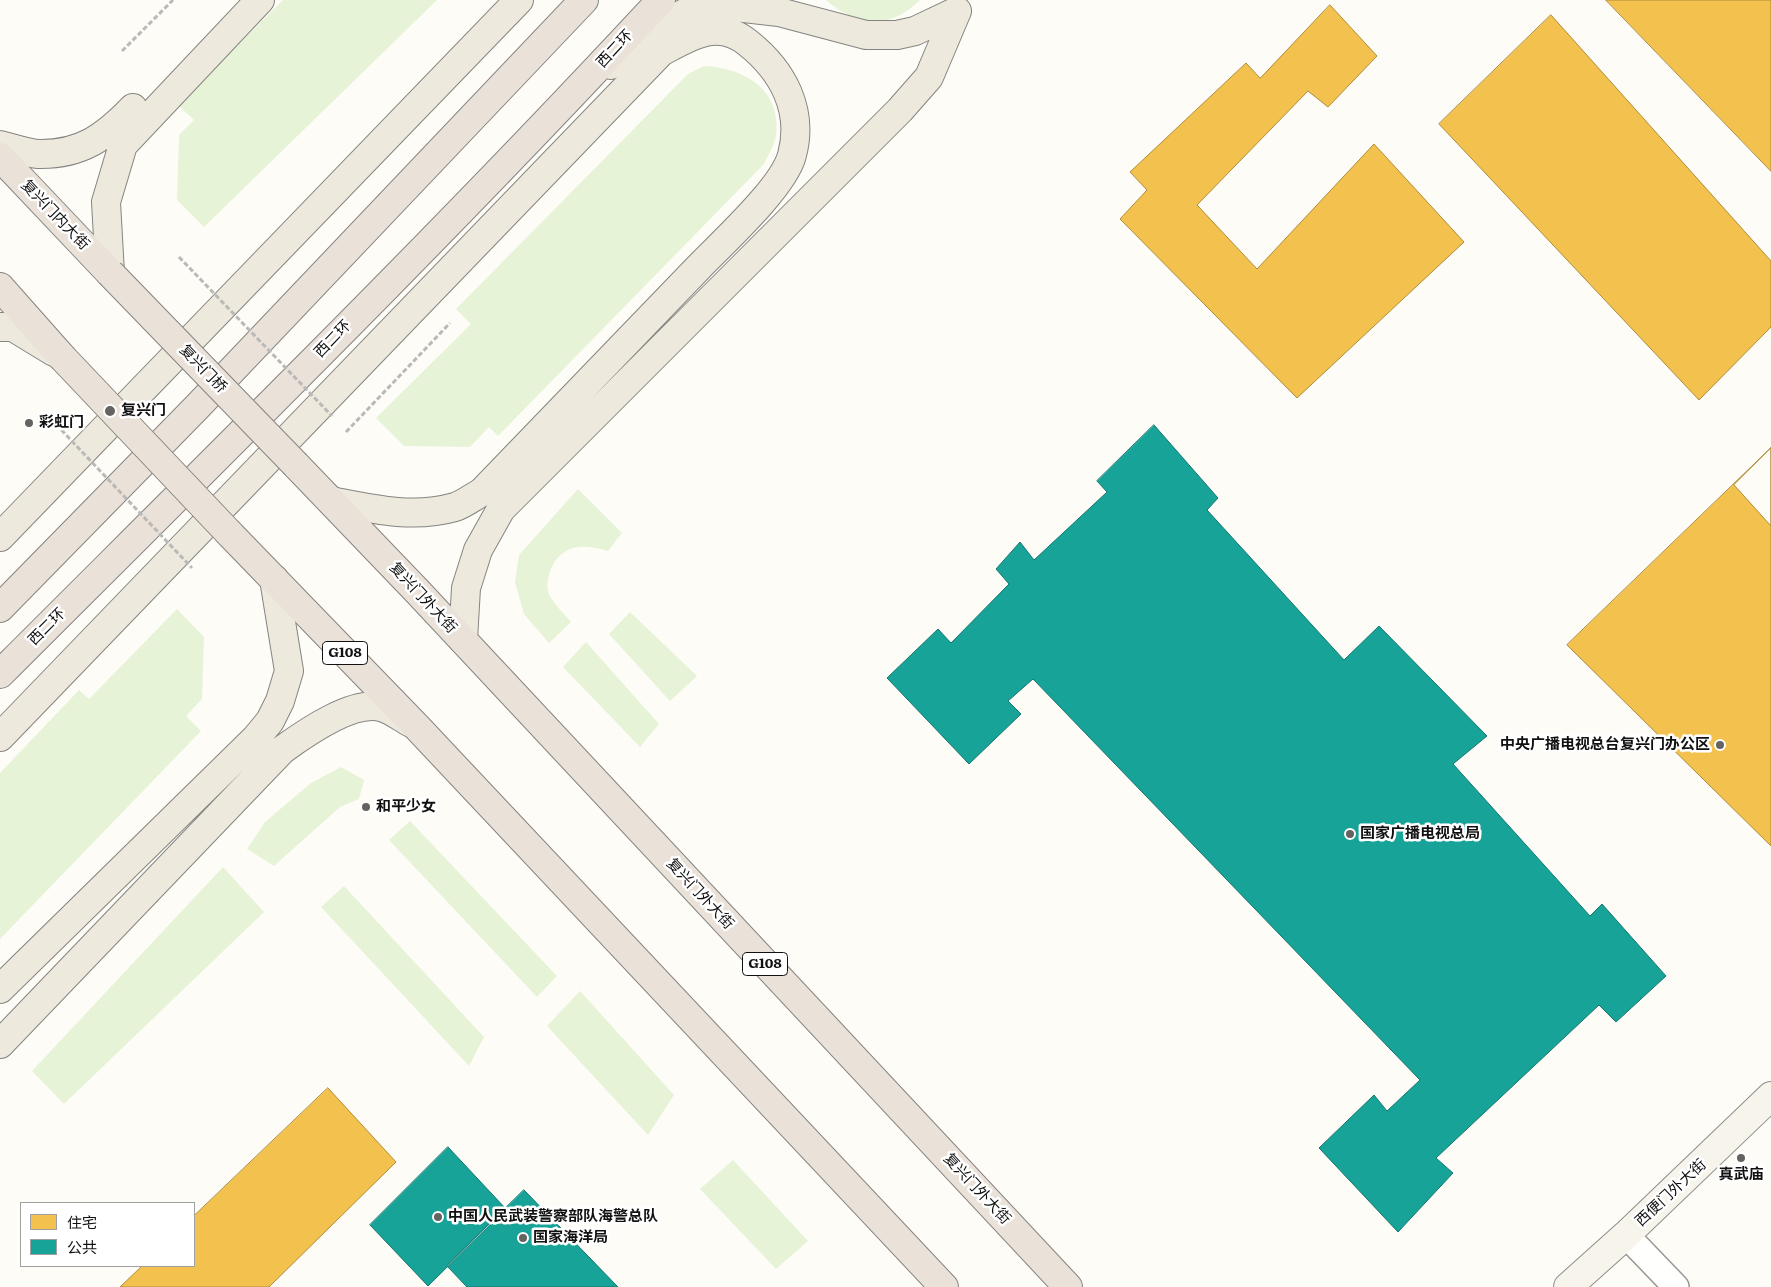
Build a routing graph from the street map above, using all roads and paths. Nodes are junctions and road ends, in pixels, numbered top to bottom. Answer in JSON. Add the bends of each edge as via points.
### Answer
{"nodes":[{"id":1,"x":173,"y":0,"type":"edge"},
{"id":2,"x":240,"y":0,"type":"edge"},
{"id":3,"x":260,"y":0,"type":"edge"},
{"id":4,"x":519,"y":0,"type":"edge"},
{"id":5,"x":584,"y":0,"type":"edge"},
{"id":6,"x":661,"y":0,"type":"edge"},
{"id":7,"x":959,"y":6,"type":"edge"},
{"id":8,"x":122,"y":52,"type":"dead end"},
{"id":9,"x":571,"y":97,"type":"junction"},
{"id":10,"x":0,"y":145,"type":"edge"},
{"id":11,"x":0,"y":158,"type":"edge"},
{"id":12,"x":179,"y":257,"type":"dead end"},
{"id":13,"x":110,"y":273,"type":"junction"},
{"id":14,"x":0,"y":287,"type":"edge"},
{"id":15,"x":450,"y":323,"type":"dead end"},
{"id":16,"x":0,"y":327,"type":"edge"},
{"id":17,"x":62,"y":357,"type":"junction"},
{"id":18,"x":332,"y":416,"type":"dead end"},
{"id":19,"x":51,"y":419,"type":"dead end"},
{"id":20,"x":346,"y":432,"type":"dead end"},
{"id":21,"x":331,"y":501,"type":"junction"},
{"id":22,"x":0,"y":537,"type":"edge"},
{"id":23,"x":192,"y":568,"type":"dead end"},
{"id":24,"x":274,"y":579,"type":"junction"},
{"id":25,"x":0,"y":608,"type":"edge"},
{"id":26,"x":463,"y":640,"type":"junction"},
{"id":27,"x":0,"y":674,"type":"edge"},
{"id":28,"x":416,"y":726,"type":"junction"},
{"id":29,"x":0,"y":737,"type":"edge"},
{"id":30,"x":0,"y":989,"type":"edge"},
{"id":31,"x":0,"y":1044,"type":"edge"},
{"id":32,"x":1771,"y":1096,"type":"edge"},
{"id":33,"x":1626,"y":1235,"type":"junction"},
{"id":34,"x":944,"y":1287,"type":"edge"},
{"id":35,"x":1068,"y":1287,"type":"edge"},
{"id":36,"x":1568,"y":1287,"type":"edge"},
{"id":37,"x":1676,"y":1287,"type":"edge"}],
"edges":[{"from":1,"to":8,"type":"path"},
{"from":2,"to":10,"type":"main road","via":[[109,132],[77,149],[38,154]]},
{"from":3,"to":13,"type":"main road","via":[[123,145],[106,202]]},
{"from":4,"to":22,"type":"main road"},
{"from":5,"to":25,"type":"highway","via":[[396,200]]},
{"from":6,"to":9,"type":"highway","name":"西二环"},
{"from":7,"to":9,"type":"main road","via":[[915,31],[866,35],[756,8],[696,6],[636,45]]},
{"from":7,"to":26,"type":"main road","via":[[929,77],[900,110],[502,509],[478,550],[466,588]]},
{"from":9,"to":27,"type":"highway","name":"西二环"},
{"from":11,"to":13,"type":"highway","name":"复兴门内大街"},
{"from":12,"to":18,"type":"path","bridge":true},
{"from":13,"to":21,"type":"highway","name":"复兴门桥","bridge":true},
{"from":14,"to":17,"type":"highway"},
{"from":15,"to":20,"type":"path"},
{"from":16,"to":17,"type":"main road","via":[[13,327]]},
{"from":17,"to":24,"type":"highway","bridge":true},
{"from":19,"to":23,"type":"path","bridge":true},
{"from":21,"to":26,"type":"highway","name":"复兴门外大街","number":"G108"},
{"from":21,"to":29,"type":"main road","via":[[390,513],[432,512],[457,506],[482,492],[719,246],[770,192],[792,158],[796,135],[791,97],[760,53],[736,34],[710,30],[692,35],[661,52]]},
{"from":24,"to":28,"type":"highway","number":"G108"},
{"from":24,"to":30,"type":"main road","via":[[289,671],[270,721]]},
{"from":26,"to":35,"type":"highway","name":"复兴门外大街","number":"G108"},
{"from":28,"to":31,"type":"main road","via":[[383,707],[362,708],[332,718],[282,750]]},
{"from":28,"to":34,"type":"highway","number":"G108"},
{"from":32,"to":33,"type":"street","name":"西便门外大街"},
{"from":33,"to":36,"type":"street","name":"西便门外大街"},
{"from":33,"to":37,"type":"street"}]}
